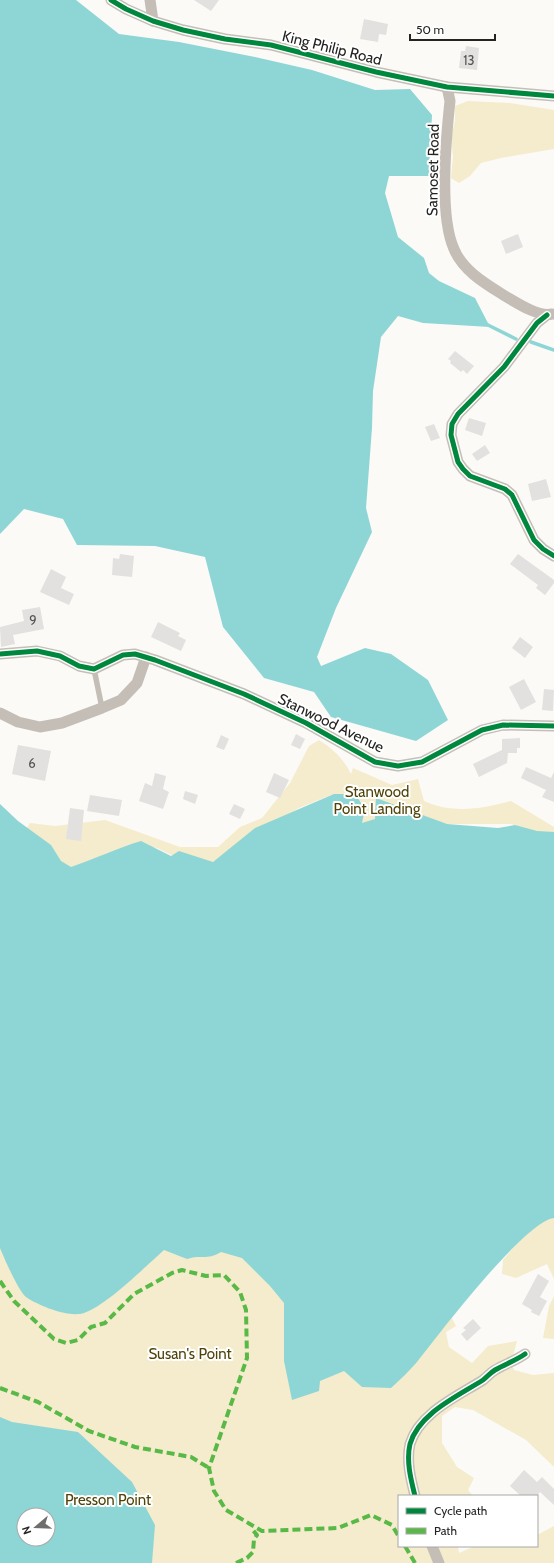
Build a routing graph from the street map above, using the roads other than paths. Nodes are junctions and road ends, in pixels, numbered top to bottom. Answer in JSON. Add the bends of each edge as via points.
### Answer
{"nodes":[{"id":1,"x":111,"y":0,"type":"edge"},
{"id":2,"x":150,"y":0,"type":"edge"},
{"id":3,"x":153,"y":21,"type":"junction"},
{"id":4,"x":447,"y":87,"type":"junction"},
{"id":5,"x":554,"y":96,"type":"edge"},
{"id":6,"x":550,"y":314,"type":"edge"},
{"id":7,"x":554,"y":556,"type":"edge"},
{"id":8,"x":0,"y":654,"type":"edge"},
{"id":9,"x":146,"y":657,"type":"junction"},
{"id":10,"x":94,"y":668,"type":"junction"},
{"id":11,"x":102,"y":708,"type":"junction"},
{"id":12,"x":0,"y":713,"type":"edge"},
{"id":13,"x":554,"y":726,"type":"edge"},
{"id":14,"x":525,"y":1354,"type":"dead end"},
{"id":15,"x":415,"y":1495,"type":"edge"},
{"id":16,"x":432,"y":1547,"type":"edge"},
{"id":17,"x":439,"y":1563,"type":"edge"}],
"edges":[{"from":1,"to":3,"type":"street","name":"King Philip Road"},
{"from":2,"to":3,"type":"street"},
{"from":3,"to":4,"type":"street","name":"King Philip Road","via":[[218,37],[271,45]]},
{"from":4,"to":5,"type":"street","name":"King Philip Road"},
{"from":4,"to":6,"type":"street","name":"Samoset Road","via":[[450,102],[446,215],[454,250],[461,261],[486,285],[525,307]]},
{"from":6,"to":7,"type":"street","via":[[537,323],[504,367],[458,414],[452,424],[451,435],[458,462],[463,469],[470,476],[505,489],[512,495],[534,540]]},
{"from":8,"to":10,"type":"street","via":[[37,651],[60,656],[79,666]]},
{"from":9,"to":10,"type":"street","name":"Stanwood Avenue","via":[[135,654],[123,655]]},
{"from":9,"to":11,"type":"street","via":[[137,683],[121,700]]},
{"from":9,"to":13,"type":"street","name":"Stanwood Avenue","via":[[244,694],[306,723],[375,762],[398,766],[422,762],[482,730],[503,725]]},
{"from":10,"to":11,"type":"lane"},
{"from":11,"to":12,"type":"street","via":[[62,723],[40,727],[18,722]]},
{"from":14,"to":15,"type":"street","via":[[495,1370],[442,1406],[418,1428],[410,1444],[408,1460]]},
{"from":16,"to":17,"type":"street"}]}
